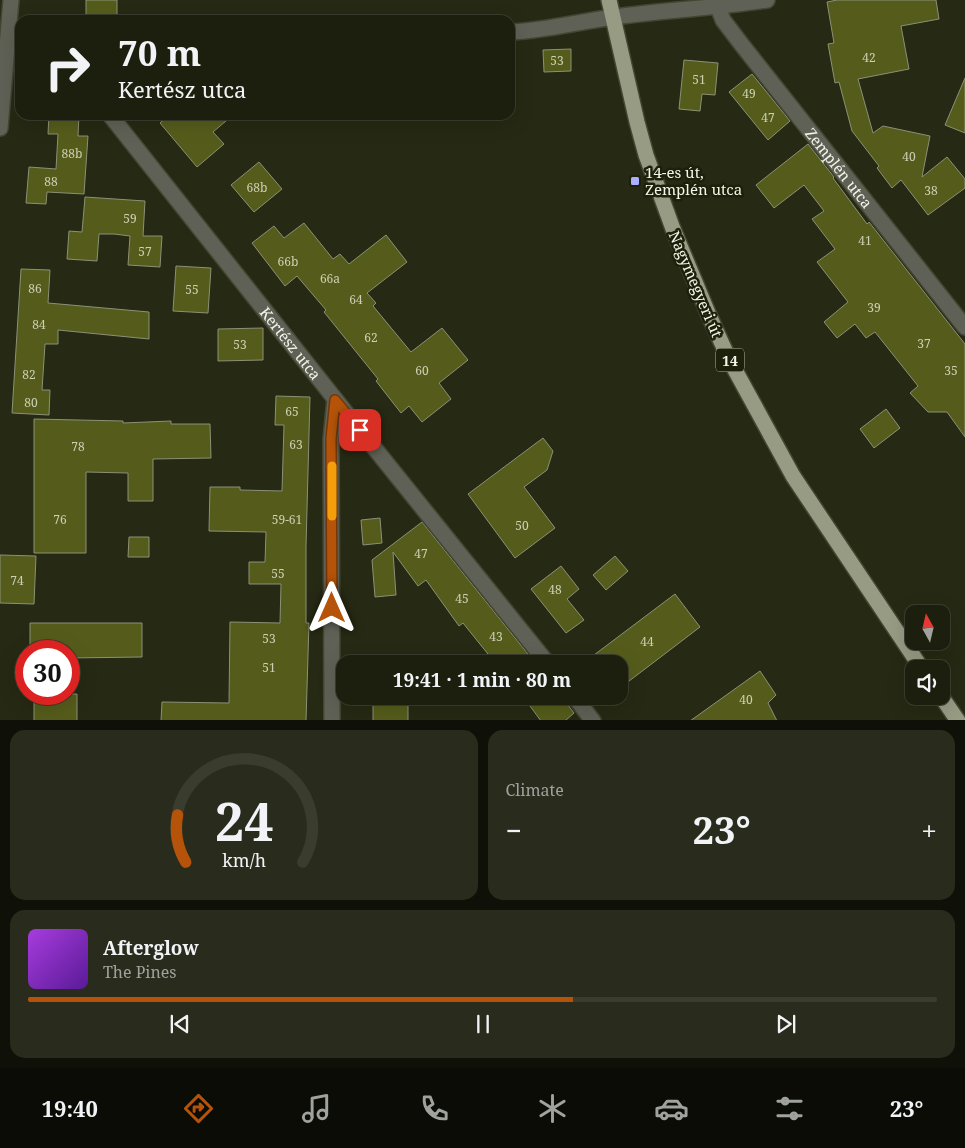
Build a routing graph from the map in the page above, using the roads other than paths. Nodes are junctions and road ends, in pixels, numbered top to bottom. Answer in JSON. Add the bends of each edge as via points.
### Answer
{"nodes":[{"id":1,"x":11,"y":0,"type":"edge"},
{"id":2,"x":609,"y":0,"type":"edge"},
{"id":3,"x":767,"y":0,"type":"edge"},
{"id":4,"x":718,"y":7,"type":"junction"},
{"id":5,"x":612,"y":17,"type":"junction"},
{"id":6,"x":515,"y":31,"type":"edge"},
{"id":7,"x":14,"y":39,"type":"edge"},
{"id":8,"x":114,"y":120,"type":"edge"},
{"id":9,"x":0,"y":128,"type":"edge"},
{"id":10,"x":965,"y":327,"type":"edge"},
{"id":11,"x":335,"y":400,"type":"junction"},
{"id":12,"x":541,"y":655,"type":"edge"},
{"id":13,"x":916,"y":660,"type":"edge"},
{"id":14,"x":581,"y":705,"type":"edge"},
{"id":15,"x":947,"y":705,"type":"edge"},
{"id":16,"x":332,"y":720,"type":"edge"},
{"id":17,"x":593,"y":720,"type":"edge"},
{"id":18,"x":958,"y":720,"type":"edge"}],
"edges":[{"from":1,"to":7,"type":"street"},
{"from":2,"to":5,"type":"main road","name":"Nagymegyeri út","number":"14"},
{"from":3,"to":4,"type":"street"},
{"from":4,"to":5,"type":"street"},
{"from":4,"to":10,"type":"street","name":"Zemplén utca","via":[[723,20],[742,46]]},
{"from":5,"to":6,"type":"street"},
{"from":5,"to":13,"type":"main road","name":"Nagymegyeri út","number":"14","via":[[637,122],[659,192],[729,359],[793,476]]},
{"from":7,"to":9,"type":"street"},
{"from":8,"to":11,"type":"street","name":"Kertész utca"},
{"from":11,"to":12,"type":"street","name":"Kertész utca"},
{"from":11,"to":16,"type":"street","via":[[331,439]]},
{"from":14,"to":17,"type":"street"},
{"from":15,"to":18,"type":"main road"}]}
